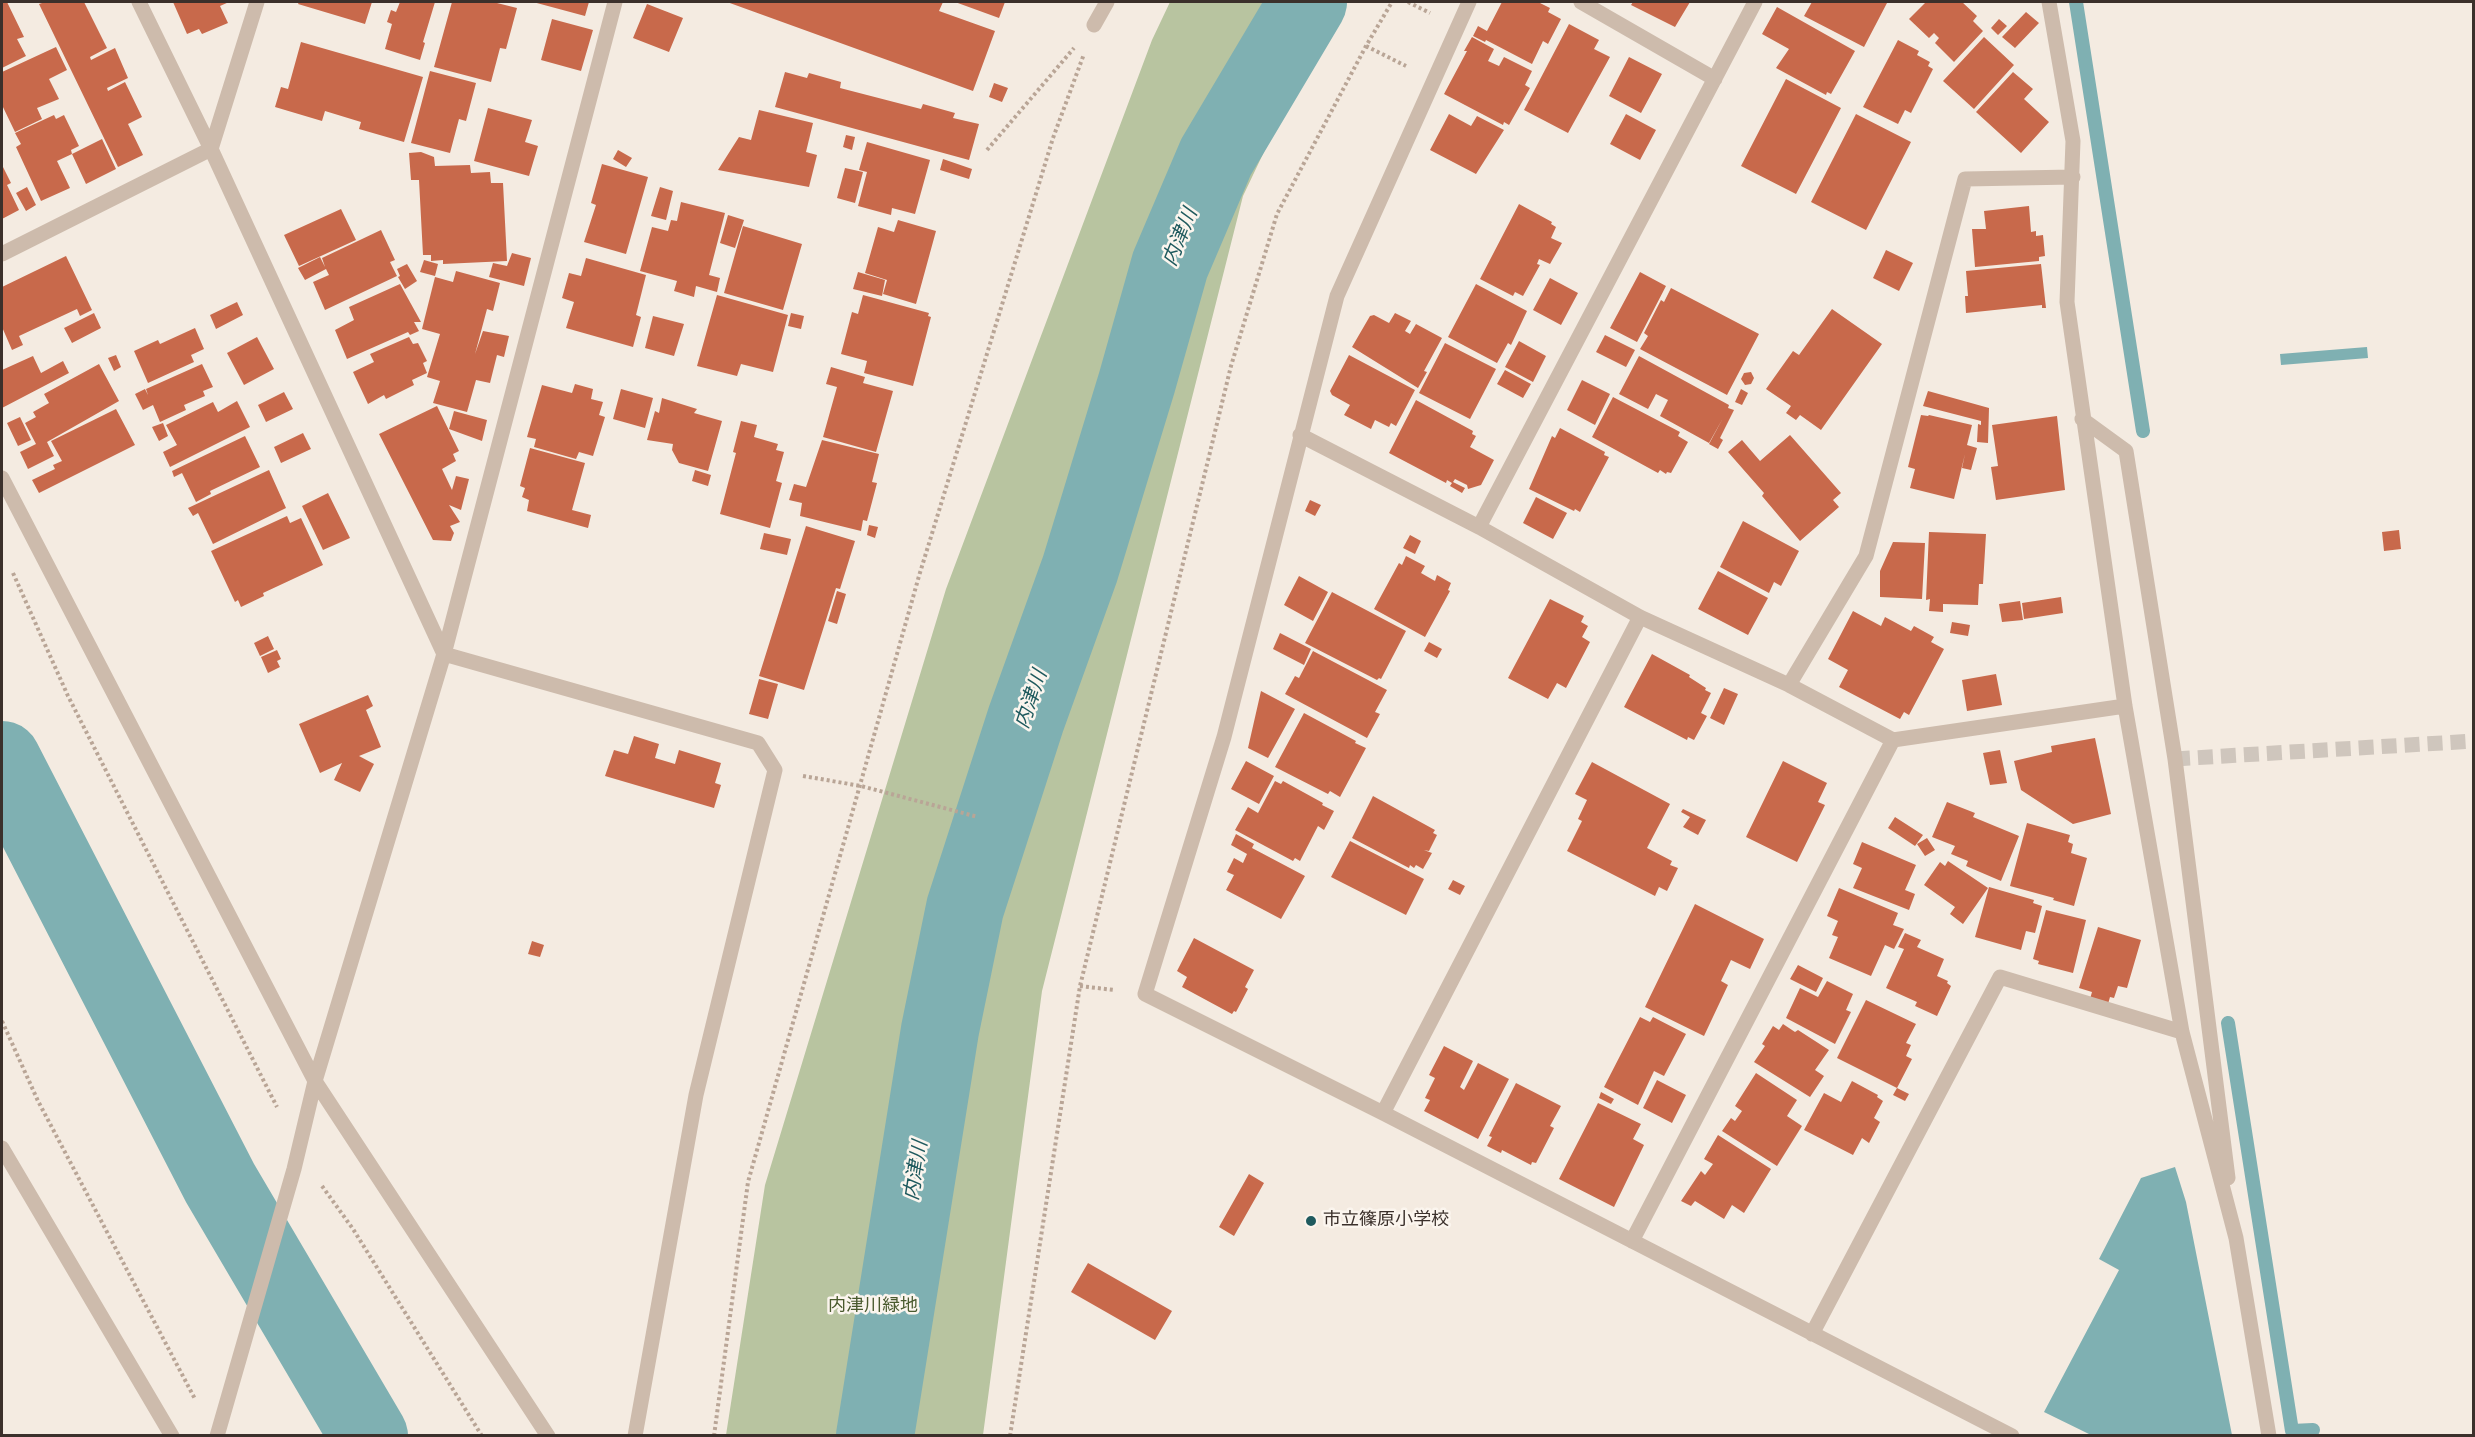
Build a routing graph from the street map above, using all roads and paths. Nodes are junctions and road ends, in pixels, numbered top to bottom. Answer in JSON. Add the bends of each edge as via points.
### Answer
{"nodes":[{"id":1,"x":139,"y":2,"type":"edge"},
{"id":2,"x":257,"y":2,"type":"edge"},
{"id":3,"x":615,"y":2,"type":"edge"},
{"id":4,"x":1107,"y":2,"type":"edge"},
{"id":5,"x":1392,"y":2,"type":"edge"},
{"id":6,"x":1469,"y":2,"type":"edge"},
{"id":7,"x":1581,"y":2,"type":"edge"},
{"id":8,"x":1755,"y":2,"type":"edge"},
{"id":9,"x":2049,"y":2,"type":"edge"},
{"id":10,"x":1094,"y":25,"type":"junction"},
{"id":11,"x":1366,"y":46,"type":"junction"},
{"id":12,"x":1715,"y":79,"type":"junction"},
{"id":13,"x":1433,"y":80,"type":"junction"},
{"id":14,"x":211,"y":149,"type":"junction"},
{"id":15,"x":987,"y":150,"type":"dead end"},
{"id":16,"x":2073,"y":177,"type":"junction"},
{"id":17,"x":2,"y":254,"type":"edge"},
{"id":18,"x":2082,"y":419,"type":"junction"},
{"id":19,"x":1300,"y":435,"type":"junction"},
{"id":20,"x":2,"y":478,"type":"edge"},
{"id":21,"x":1479,"y":527,"type":"junction"},
{"id":22,"x":11,"y":567,"type":"dead end"},
{"id":23,"x":1640,"y":617,"type":"junction"},
{"id":24,"x":444,"y":654,"type":"junction"},
{"id":25,"x":1789,"y":685,"type":"junction"},
{"id":26,"x":2125,"y":706,"type":"junction"},
{"id":27,"x":1893,"y":740,"type":"junction"},
{"id":28,"x":775,"y":770,"type":"junction"},
{"id":29,"x":861,"y":786,"type":"junction"},
{"id":30,"x":978,"y":817,"type":"dead end"},
{"id":31,"x":2,"y":1021,"type":"edge"},
{"id":32,"x":2182,"y":1032,"type":"junction"},
{"id":33,"x":247,"y":1052,"type":"dead end"},
{"id":34,"x":315,"y":1081,"type":"junction"},
{"id":35,"x":1383,"y":1113,"type":"junction"},
{"id":36,"x":2,"y":1152,"type":"edge"},
{"id":37,"x":353,"y":1229,"type":"dead end"},
{"id":38,"x":2236,"y":1238,"type":"junction"},
{"id":39,"x":1632,"y":1241,"type":"junction"},
{"id":40,"x":1812,"y":1334,"type":"junction"},
{"id":41,"x":198,"y":1404,"type":"dead end"},
{"id":42,"x":172,"y":1436,"type":"edge"},
{"id":43,"x":217,"y":1436,"type":"edge"},
{"id":44,"x":482,"y":1436,"type":"edge"},
{"id":45,"x":548,"y":1436,"type":"edge"},
{"id":46,"x":635,"y":1436,"type":"edge"},
{"id":47,"x":714,"y":1436,"type":"edge"},
{"id":48,"x":1010,"y":1436,"type":"edge"},
{"id":49,"x":2012,"y":1436,"type":"edge"},
{"id":50,"x":2269,"y":1436,"type":"edge"}],
"edges":[{"from":1,"to":14,"type":"street"},
{"from":2,"to":14,"type":"street"},
{"from":3,"to":24,"type":"street"},
{"from":4,"to":10,"type":"street"},
{"from":5,"to":11,"type":"path"},
{"from":6,"to":13,"type":"street"},
{"from":7,"to":12,"type":"street"},
{"from":8,"to":12,"type":"street"},
{"from":9,"to":16,"type":"street","via":[[2073,141]]},
{"from":10,"to":15,"type":"path"},
{"from":10,"to":29,"type":"path","via":[[1053,138],[919,576]]},
{"from":11,"to":13,"type":"path"},
{"from":11,"to":48,"type":"path","via":[[1277,214],[1231,366],[1080,986]]},
{"from":12,"to":21,"type":"street"},
{"from":13,"to":19,"type":"street","via":[[1337,296]]},
{"from":14,"to":17,"type":"street"},
{"from":14,"to":24,"type":"street"},
{"from":16,"to":18,"type":"street","via":[[2067,302]]},
{"from":16,"to":25,"type":"street","via":[[1965,179],[1866,556]]},
{"from":18,"to":26,"type":"street"},
{"from":18,"to":38,"type":"street","via":[[2126,451],[2175,759]]},
{"from":19,"to":21,"type":"street"},
{"from":19,"to":35,"type":"street","via":[[1224,737],[1145,994]]},
{"from":20,"to":34,"type":"street"},
{"from":21,"to":23,"type":"street"},
{"from":22,"to":33,"type":"path","via":[[68,696]]},
{"from":23,"to":25,"type":"street"},
{"from":23,"to":35,"type":"street"},
{"from":24,"to":28,"type":"street","via":[[758,743]]},
{"from":24,"to":34,"type":"street"},
{"from":25,"to":27,"type":"street"},
{"from":26,"to":27,"type":"street"},
{"from":26,"to":32,"type":"street"},
{"from":27,"to":39,"type":"street"},
{"from":28,"to":29,"type":"path"},
{"from":28,"to":46,"type":"street","via":[[696,1095]]},
{"from":29,"to":30,"type":"path"},
{"from":29,"to":47,"type":"path","via":[[748,1182]]},
{"from":31,"to":41,"type":"path","via":[[38,1101]]},
{"from":32,"to":38,"type":"street"},
{"from":32,"to":40,"type":"street","via":[[2000,976]]},
{"from":34,"to":43,"type":"street","via":[[294,1169]]},
{"from":34,"to":45,"type":"street"},
{"from":35,"to":39,"type":"street"},
{"from":36,"to":42,"type":"street"},
{"from":37,"to":44,"type":"path"},
{"from":38,"to":50,"type":"street"},
{"from":39,"to":40,"type":"street"},
{"from":40,"to":49,"type":"street"}]}
